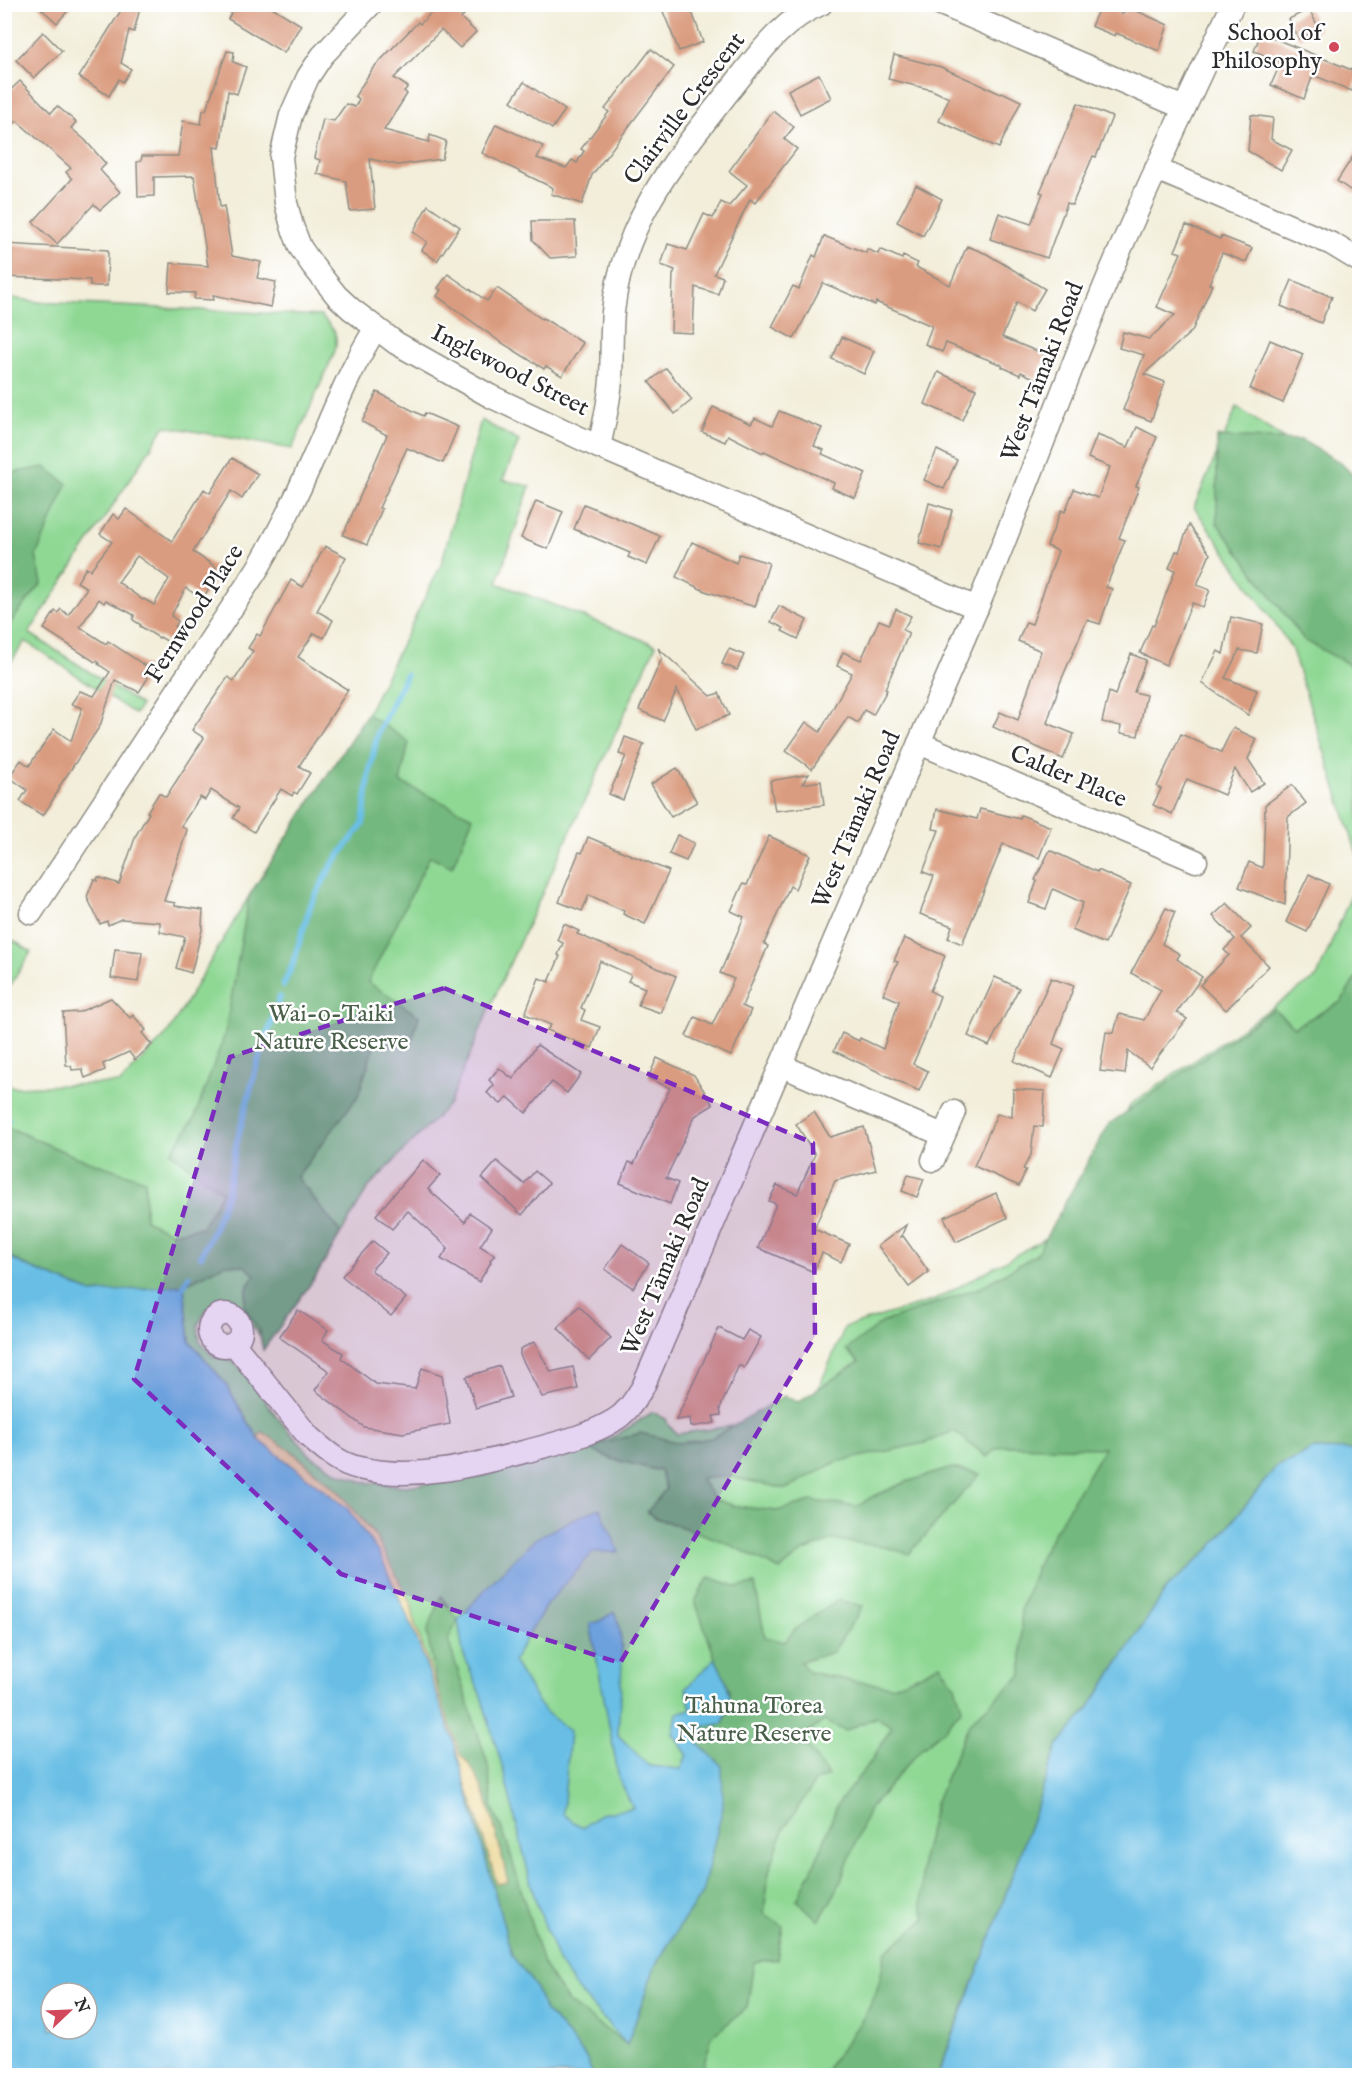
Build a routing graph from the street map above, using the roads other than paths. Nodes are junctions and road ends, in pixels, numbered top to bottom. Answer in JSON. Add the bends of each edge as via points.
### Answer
{"nodes":[{"id":1,"x":371,"y":4,"type":"edge"},
{"id":2,"x":821,"y":4,"type":"edge"},
{"id":3,"x":941,"y":4,"type":"edge"},
{"id":4,"x":1233,"y":4,"type":"edge"},
{"id":5,"x":1184,"y":108,"type":"junction"},
{"id":6,"x":1156,"y":169,"type":"junction"},
{"id":7,"x":1359,"y":261,"type":"edge"},
{"id":8,"x":376,"y":328,"type":"junction"},
{"id":9,"x":599,"y":447,"type":"junction"},
{"id":10,"x":977,"y":608,"type":"junction"},
{"id":11,"x":919,"y":744,"type":"junction"},
{"id":12,"x":1196,"y":861,"type":"dead end"},
{"id":13,"x":31,"y":913,"type":"dead end"},
{"id":14,"x":782,"y":1066,"type":"junction"},
{"id":15,"x":954,"y":1112,"type":"dead end"},
{"id":16,"x":943,"y":1135,"type":"junction"},
{"id":17,"x":933,"y":1160,"type":"dead end"},
{"id":18,"x":234,"y":1344,"type":"dead end"}],
"edges":[{"from":1,"to":8,"type":"street","name":"Inglewood Street","via":[[322,56],[308,77],[291,115],[282,157],[286,203],[300,247],[338,296]]},
{"from":2,"to":9,"type":"street","name":"Clairville Crescent","via":[[797,16],[751,63],[664,175],[639,218],[621,270],[613,311],[609,398]]},
{"from":3,"to":5,"type":"street"},
{"from":4,"to":5,"type":"street","name":"West Tāmaki Road"},
{"from":5,"to":6,"type":"street","name":"West Tāmaki Road"},
{"from":6,"to":7,"type":"street","via":[[1332,244]]},
{"from":6,"to":10,"type":"street","name":"West Tāmaki Road","via":[[1100,298]]},
{"from":8,"to":9,"type":"street","name":"Inglewood Street","via":[[490,396]]},
{"from":8,"to":13,"type":"street","name":"Fernwood Place","via":[[348,376],[258,568]]},
{"from":9,"to":10,"type":"street","name":"Inglewood Street"},
{"from":10,"to":11,"type":"street","name":"West Tāmaki Road"},
{"from":11,"to":12,"type":"street","name":"Calder Place"},
{"from":11,"to":14,"type":"street","name":"West Tāmaki Road"},
{"from":14,"to":16,"type":"street"},
{"from":14,"to":18,"type":"street","name":"West Tāmaki Road","via":[[643,1387],[614,1421],[558,1443],[467,1467],[416,1473],[357,1468],[338,1461],[309,1437]]},
{"from":15,"to":16,"type":"street"},
{"from":16,"to":17,"type":"street"}]}
